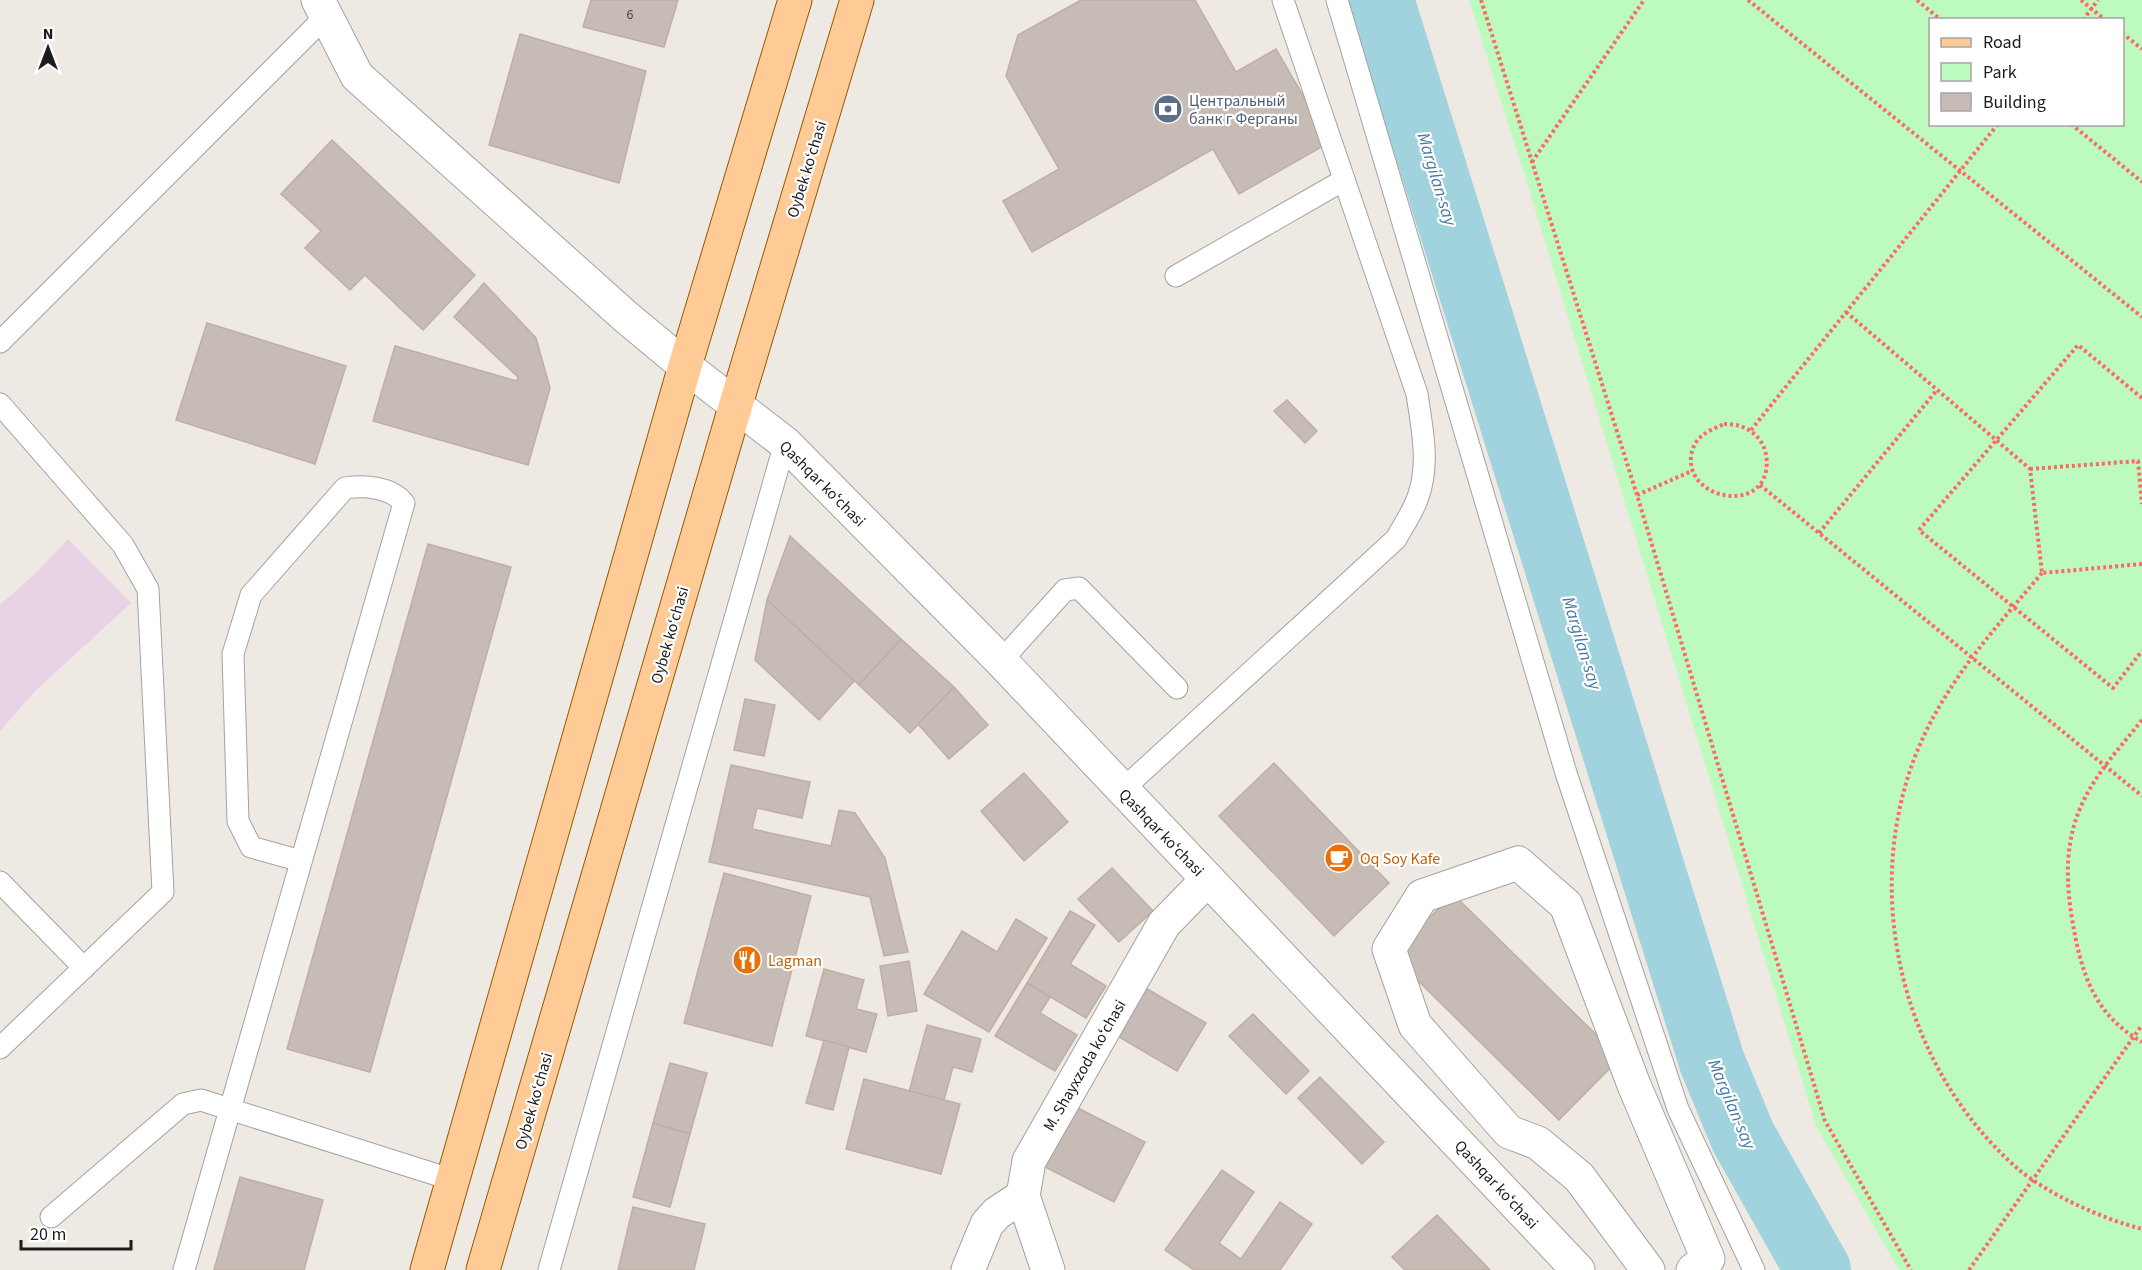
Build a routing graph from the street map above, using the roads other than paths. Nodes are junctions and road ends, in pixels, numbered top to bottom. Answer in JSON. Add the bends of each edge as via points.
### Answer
{"nodes":[{"id":1,"x":795,"y":0,"type":"edge"},
{"id":2,"x":857,"y":0,"type":"edge"},
{"id":3,"x":1283,"y":0,"type":"edge"},
{"id":4,"x":1337,"y":0,"type":"edge"},
{"id":5,"x":322,"y":8,"type":"edge"},
{"id":6,"x":1344,"y":180,"type":"junction"},
{"id":7,"x":1176,"y":276,"type":"dead end"},
{"id":8,"x":0,"y":342,"type":"edge"},
{"id":9,"x":685,"y":366,"type":"junction"},
{"id":10,"x":0,"y":404,"type":"edge"},
{"id":11,"x":736,"y":404,"type":"junction"},
{"id":12,"x":785,"y":443,"type":"junction"},
{"id":13,"x":1001,"y":661,"type":"junction"},
{"id":14,"x":1177,"y":688,"type":"dead end"},
{"id":15,"x":1122,"y":790,"type":"junction"},
{"id":16,"x":301,"y":861,"type":"junction"},
{"id":17,"x":1208,"y":879,"type":"junction"},
{"id":18,"x":0,"y":882,"type":"edge"},
{"id":19,"x":84,"y":968,"type":"junction"},
{"id":20,"x":0,"y":1048,"type":"edge"},
{"id":21,"x":230,"y":1110,"type":"junction"},
{"id":22,"x":1509,"y":1132,"type":"junction"},
{"id":23,"x":1482,"y":1168,"type":"junction"},
{"id":24,"x":453,"y":1180,"type":"junction"},
{"id":25,"x":1023,"y":1196,"type":"junction"},
{"id":26,"x":51,"y":1217,"type":"dead end"},
{"id":27,"x":184,"y":1270,"type":"edge"},
{"id":28,"x":427,"y":1270,"type":"edge"},
{"id":29,"x":483,"y":1270,"type":"edge"},
{"id":30,"x":549,"y":1270,"type":"edge"},
{"id":31,"x":968,"y":1270,"type":"edge"},
{"id":32,"x":1048,"y":1270,"type":"edge"},
{"id":33,"x":1578,"y":1270,"type":"edge"},
{"id":34,"x":1648,"y":1270,"type":"edge"},
{"id":35,"x":1693,"y":1270,"type":"edge"},
{"id":36,"x":1754,"y":1270,"type":"edge"}],
"edges":[{"from":1,"to":9,"type":"main road"},
{"from":2,"to":11,"type":"main road","name":"Oybek ko‘chasi"},
{"from":3,"to":6,"type":"lane"},
{"from":4,"to":36,"type":"lane","via":[[1566,772],[1678,1109]]},
{"from":5,"to":8,"type":"lane"},
{"from":5,"to":9,"type":"street","name":"Qashqar koʻchasi","via":[[357,76]]},
{"from":6,"to":7,"type":"lane"},
{"from":6,"to":15,"type":"lane","via":[[1417,394],[1425,469],[1418,498],[1396,539]]},
{"from":9,"to":11,"type":"street","name":"Qashqar koʻchasi"},
{"from":9,"to":24,"type":"main road"},
{"from":10,"to":19,"type":"lane","via":[[123,545],[148,589],[164,892]]},
{"from":11,"to":12,"type":"street","name":"Qashqar koʻchasi"},
{"from":11,"to":29,"type":"main road","name":"Oybek ko‘chasi"},
{"from":12,"to":13,"type":"street","name":"Qashqar koʻchasi"},
{"from":12,"to":30,"type":"lane"},
{"from":13,"to":14,"type":"lane","via":[[1065,590],[1079,588]]},
{"from":13,"to":15,"type":"street","name":"Qashqar koʻchasi"},
{"from":15,"to":17,"type":"street","name":"Qashqar koʻchasi"},
{"from":16,"to":16,"type":"lane","via":[[404,503],[396,494],[361,485],[345,488],[251,595],[233,654],[238,821],[251,847]]},
{"from":16,"to":21,"type":"lane"},
{"from":17,"to":23,"type":"street","name":"Qashqar koʻchasi"},
{"from":17,"to":25,"type":"street","name":"M. Shayxzoda koʻchasi","via":[[1164,924],[1029,1161]]},
{"from":18,"to":19,"type":"lane"},
{"from":19,"to":20,"type":"lane"},
{"from":21,"to":24,"type":"lane"},
{"from":21,"to":26,"type":"lane","via":[[201,1100],[183,1104]]},
{"from":21,"to":27,"type":"lane"},
{"from":22,"to":23,"type":"street"},
{"from":22,"to":34,"type":"street","via":[[1538,1143],[1579,1177]]},
{"from":22,"to":35,"type":"street","via":[[1415,1025],[1389,949],[1422,896],[1518,863],[1566,905],[1634,1085],[1708,1259]]},
{"from":23,"to":33,"type":"street","name":"Qashqar koʻchasi"},
{"from":24,"to":28,"type":"main road"},
{"from":25,"to":31,"type":"street","via":[[987,1224]]},
{"from":25,"to":32,"type":"street","name":"M. Shayxzoda koʻchasi"}]}
